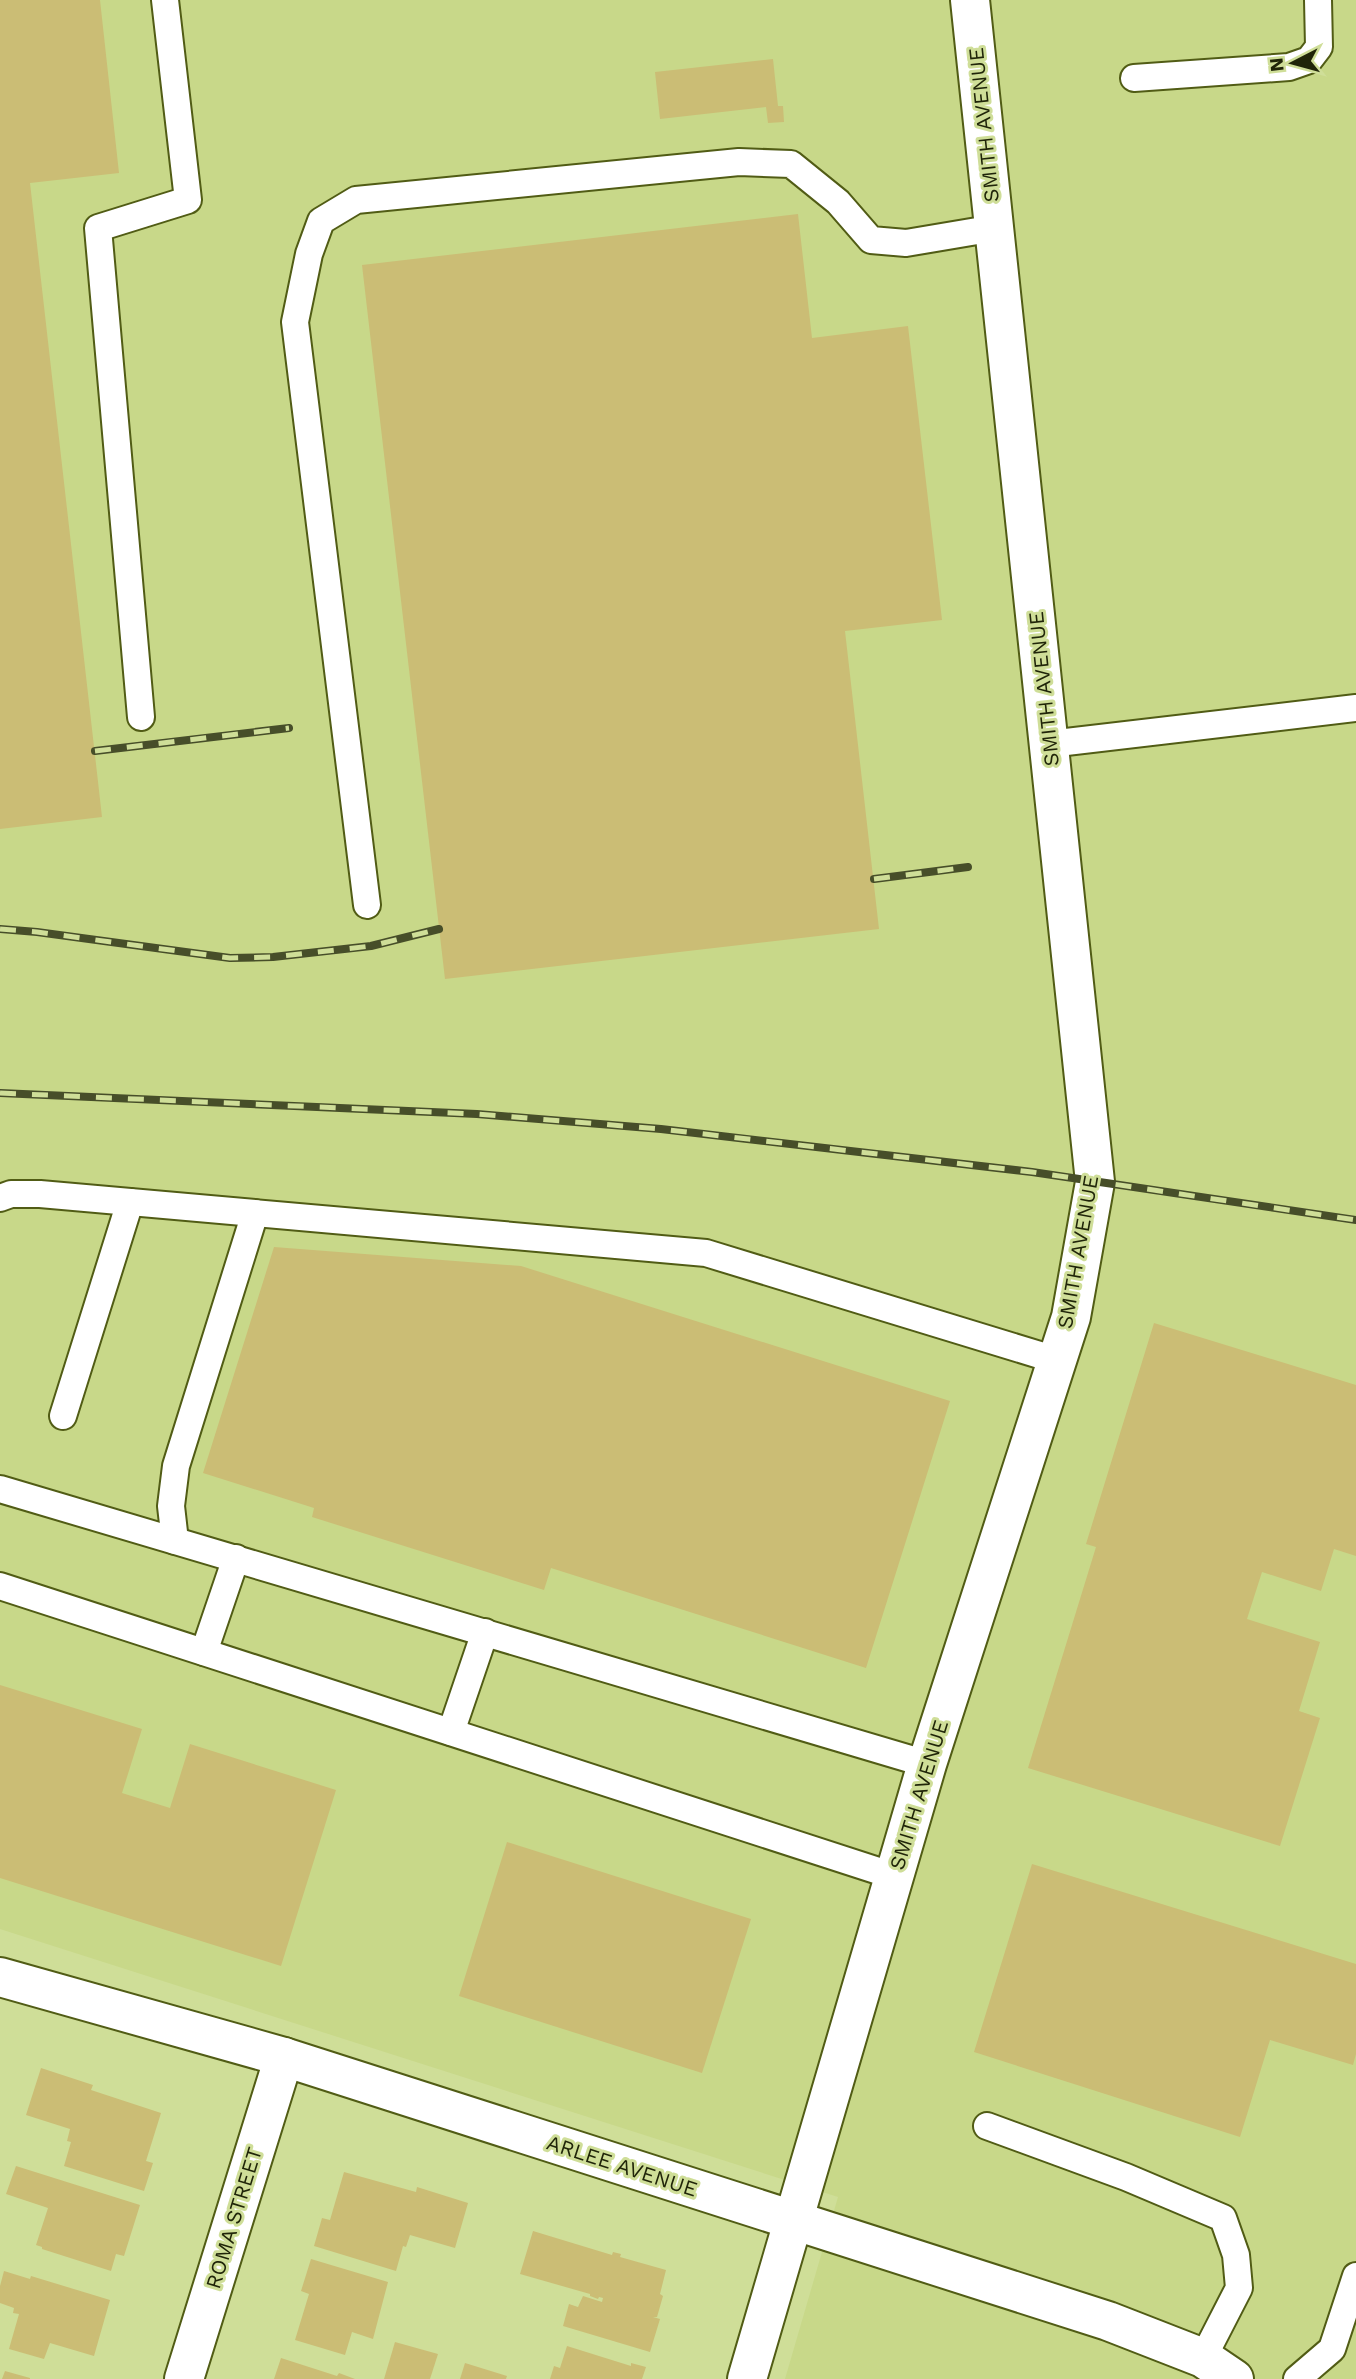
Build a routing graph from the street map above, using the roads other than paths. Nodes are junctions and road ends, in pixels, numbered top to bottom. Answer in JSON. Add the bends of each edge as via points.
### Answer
{"nodes":[{"id":1,"x":165,"y":0,"type":"edge"},
{"id":2,"x":971,"y":0,"type":"edge"},
{"id":3,"x":1318,"y":0,"type":"edge"},
{"id":4,"x":1133,"y":78,"type":"dead end"},
{"id":5,"x":995,"y":229,"type":"junction"},
{"id":6,"x":1356,"y":708,"type":"edge"},
{"id":7,"x":141,"y":717,"type":"dead end"},
{"id":8,"x":1049,"y":744,"type":"junction"},
{"id":9,"x":367,"y":905,"type":"dead end"},
{"id":10,"x":0,"y":1198,"type":"edge"},
{"id":11,"x":130,"y":1202,"type":"junction"},
{"id":12,"x":255,"y":1213,"type":"junction"},
{"id":13,"x":1056,"y":1360,"type":"junction"},
{"id":14,"x":63,"y":1416,"type":"dead end"},
{"id":15,"x":0,"y":1489,"type":"edge"},
{"id":16,"x":175,"y":1541,"type":"junction"},
{"id":17,"x":236,"y":1558,"type":"junction"},
{"id":18,"x":0,"y":1586,"type":"edge"},
{"id":19,"x":485,"y":1632,"type":"junction"},
{"id":20,"x":204,"y":1652,"type":"junction"},
{"id":21,"x":451,"y":1732,"type":"junction"},
{"id":22,"x":927,"y":1764,"type":"junction"},
{"id":23,"x":894,"y":1876,"type":"junction"},
{"id":24,"x":0,"y":1978,"type":"edge"},
{"id":25,"x":284,"y":2057,"type":"junction"},
{"id":26,"x":987,"y":2126,"type":"dead end"},
{"id":27,"x":794,"y":2221,"type":"junction"},
{"id":28,"x":1356,"y":2276,"type":"edge"},
{"id":29,"x":1203,"y":2358,"type":"junction"},
{"id":30,"x":184,"y":2379,"type":"edge"},
{"id":31,"x":747,"y":2379,"type":"edge"},
{"id":32,"x":1234,"y":2379,"type":"edge"},
{"id":33,"x":1297,"y":2379,"type":"edge"}],
"edges":[{"from":1,"to":7,"type":"lane","via":[[188,200],[98,228]]},
{"from":2,"to":5,"type":"street","name":"SMITH AVENUE"},
{"from":3,"to":4,"type":"lane","via":[[1319,47],[1309,60],[1289,67]]},
{"from":5,"to":8,"type":"street","name":"SMITH AVENUE"},
{"from":5,"to":9,"type":"lane","via":[[906,243],[871,240],[838,202],[791,164],[739,162],[356,200],[321,221],[295,322]]},
{"from":6,"to":8,"type":"lane"},
{"from":8,"to":13,"type":"street","name":"SMITH AVENUE","via":[[1095,1182],[1071,1317]]},
{"from":10,"to":11,"type":"lane","via":[[40,1194]]},
{"from":11,"to":12,"type":"lane"},
{"from":11,"to":14,"type":"lane"},
{"from":12,"to":13,"type":"lane","via":[[706,1253]]},
{"from":12,"to":16,"type":"lane","via":[[176,1466],[171,1506]]},
{"from":13,"to":22,"type":"street","name":"SMITH AVENUE"},
{"from":15,"to":16,"type":"lane"},
{"from":16,"to":17,"type":"lane"},
{"from":17,"to":19,"type":"lane"},
{"from":17,"to":20,"type":"lane"},
{"from":18,"to":20,"type":"lane"},
{"from":19,"to":21,"type":"lane"},
{"from":19,"to":22,"type":"lane"},
{"from":20,"to":21,"type":"lane"},
{"from":21,"to":23,"type":"lane"},
{"from":22,"to":23,"type":"street","name":"SMITH AVENUE"},
{"from":23,"to":27,"type":"street","name":"SMITH AVENUE"},
{"from":24,"to":25,"type":"street","name":"ARLEE AVENUE"},
{"from":25,"to":27,"type":"street","name":"ARLEE AVENUE"},
{"from":25,"to":30,"type":"street","name":"ROMA STREET"},
{"from":26,"to":29,"type":"lane","via":[[1223,2218],[1237,2255],[1239,2288]]},
{"from":27,"to":29,"type":"street","name":"ARLEE AVENUE","via":[[1108,2321]]},
{"from":27,"to":31,"type":"street","name":"SMITH AVENUE"},
{"from":28,"to":33,"type":"lane","via":[[1332,2349]]},
{"from":29,"to":32,"type":"street","name":"ARLEE AVENUE"}]}
